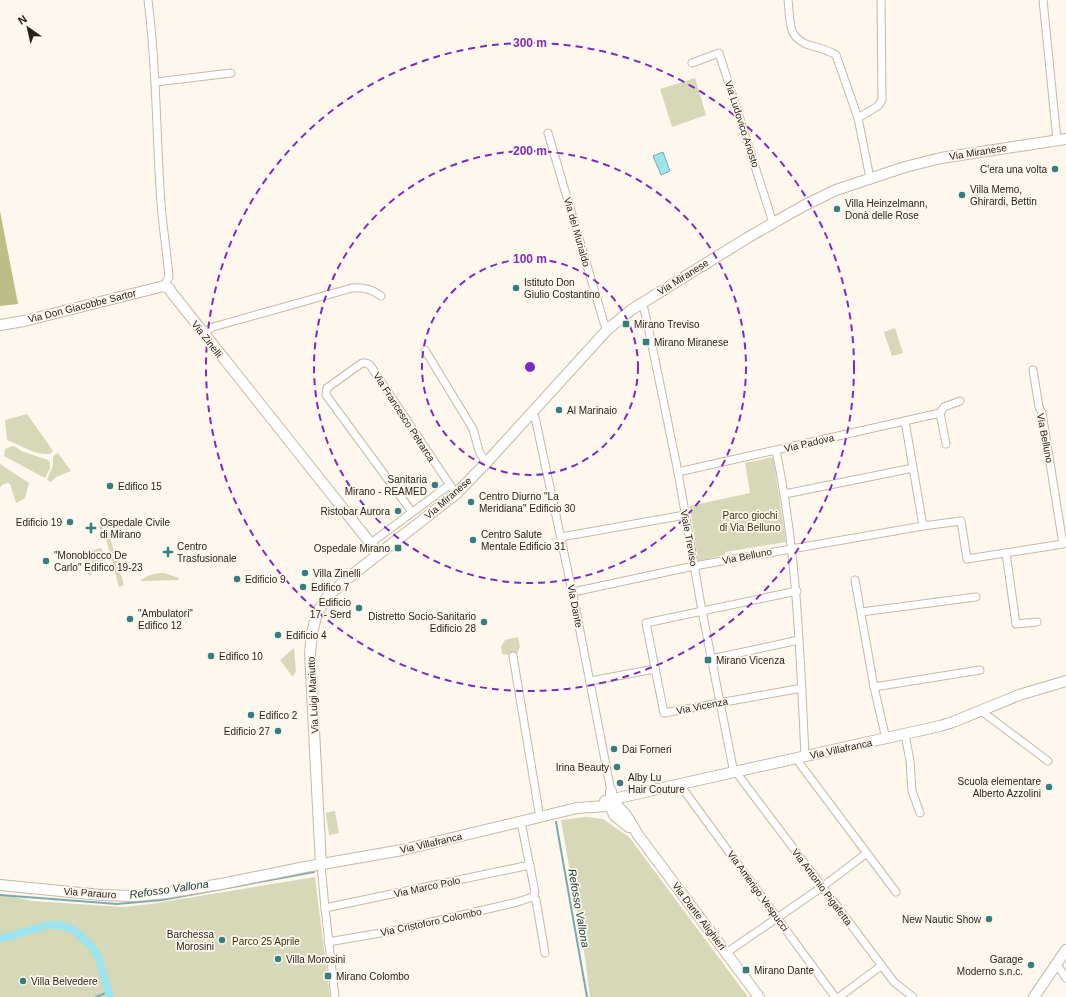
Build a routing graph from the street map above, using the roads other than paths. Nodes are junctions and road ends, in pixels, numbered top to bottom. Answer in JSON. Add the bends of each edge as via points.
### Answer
{"nodes":[{"id":1,"x":148,"y":0,"type":"edge"},
{"id":2,"x":788,"y":0,"type":"edge"},
{"id":3,"x":881,"y":0,"type":"edge"},
{"id":4,"x":1043,"y":0,"type":"edge"},
{"id":5,"x":692,"y":63,"type":"dead end"},
{"id":6,"x":231,"y":73,"type":"dead end"},
{"id":7,"x":156,"y":82,"type":"junction"},
{"id":8,"x":858,"y":118,"type":"junction"},
{"id":9,"x":548,"y":133,"type":"dead end"},
{"id":10,"x":1062,"y":139,"type":"edge"},
{"id":11,"x":870,"y":178,"type":"junction"},
{"id":12,"x":773,"y":223,"type":"junction"},
{"id":13,"x":164,"y":286,"type":"junction"},
{"id":14,"x":381,"y":296,"type":"dead end"},
{"id":15,"x":640,"y":304,"type":"junction"},
{"id":16,"x":0,"y":325,"type":"edge"},
{"id":17,"x":607,"y":330,"type":"junction"},
{"id":18,"x":203,"y":333,"type":"junction"},
{"id":19,"x":425,"y":350,"type":"dead end"},
{"id":20,"x":1033,"y":370,"type":"dead end"},
{"id":21,"x":960,"y":401,"type":"dead end"},
{"id":22,"x":940,"y":413,"type":"junction"},
{"id":23,"x":531,"y":414,"type":"junction"},
{"id":24,"x":905,"y":421,"type":"junction"},
{"id":25,"x":946,"y":444,"type":"dead end"},
{"id":26,"x":776,"y":451,"type":"junction"},
{"id":27,"x":486,"y":463,"type":"junction"},
{"id":28,"x":913,"y":468,"type":"junction"},
{"id":29,"x":678,"y":472,"type":"junction"},
{"id":30,"x":449,"y":484,"type":"junction"},
{"id":31,"x":456,"y":494,"type":"junction"},
{"id":32,"x":785,"y":494,"type":"junction"},
{"id":33,"x":412,"y":512,"type":"junction"},
{"id":34,"x":685,"y":515,"type":"junction"},
{"id":35,"x":923,"y":526,"type":"junction"},
{"id":36,"x":561,"y":537,"type":"junction"},
{"id":37,"x":370,"y":543,"type":"junction"},
{"id":38,"x":792,"y":548,"type":"junction"},
{"id":39,"x":1006,"y":552,"type":"junction"},
{"id":40,"x":379,"y":554,"type":"junction"},
{"id":41,"x":694,"y":566,"type":"junction"},
{"id":42,"x":855,"y":580,"type":"dead end"},
{"id":43,"x":797,"y":591,"type":"junction"},
{"id":44,"x":573,"y":592,"type":"junction"},
{"id":45,"x":976,"y":597,"type":"dead end"},
{"id":46,"x":702,"y":611,"type":"junction"},
{"id":47,"x":861,"y":612,"type":"junction"},
{"id":48,"x":1037,"y":622,"type":"dead end"},
{"id":49,"x":799,"y":640,"type":"junction"},
{"id":50,"x":513,"y":656,"type":"dead end"},
{"id":51,"x":712,"y":659,"type":"junction"},
{"id":52,"x":655,"y":669,"type":"junction"},
{"id":53,"x":980,"y":670,"type":"dead end"},
{"id":54,"x":590,"y":681,"type":"junction"},
{"id":55,"x":1066,"y":681,"type":"edge"},
{"id":56,"x":874,"y":687,"type":"junction"},
{"id":57,"x":802,"y":688,"type":"junction"},
{"id":58,"x":720,"y":702,"type":"junction"},
{"id":59,"x":980,"y":710,"type":"junction"},
{"id":60,"x":905,"y":734,"type":"junction"},
{"id":61,"x":886,"y":739,"type":"junction"},
{"id":62,"x":802,"y":758,"type":"junction"},
{"id":63,"x":1048,"y":761,"type":"dead end"},
{"id":64,"x":735,"y":773,"type":"junction"},
{"id":65,"x":680,"y":785,"type":"junction"},
{"id":66,"x":611,"y":791,"type":"joint"},
{"id":67,"x":611,"y":801,"type":"junction"},
{"id":68,"x":577,"y":808,"type":"junction"},
{"id":69,"x":920,"y":813,"type":"dead end"},
{"id":70,"x":540,"y":818,"type":"junction"},
{"id":71,"x":617,"y":818,"type":"junction"},
{"id":72,"x":521,"y":822,"type":"junction"},
{"id":73,"x":638,"y":835,"type":"junction"},
{"id":74,"x":867,"y":853,"type":"junction"},
{"id":75,"x":321,"y":865,"type":"junction"},
{"id":76,"x":530,"y":865,"type":"junction"},
{"id":77,"x":0,"y":885,"type":"edge"},
{"id":78,"x":822,"y":887,"type":"junction"},
{"id":79,"x":896,"y":892,"type":"dead end"},
{"id":80,"x":533,"y":897,"type":"junction"},
{"id":81,"x":325,"y":908,"type":"junction"},
{"id":82,"x":778,"y":917,"type":"junction"},
{"id":83,"x":328,"y":942,"type":"junction"},
{"id":84,"x":1066,"y":950,"type":"edge"},
{"id":85,"x":545,"y":953,"type":"dead end"},
{"id":86,"x":726,"y":953,"type":"junction"},
{"id":87,"x":1056,"y":965,"type":"junction"},
{"id":88,"x":881,"y":966,"type":"junction"},
{"id":89,"x":1066,"y":978,"type":"edge"},
{"id":90,"x":335,"y":997,"type":"edge"},
{"id":91,"x":759,"y":997,"type":"edge"},
{"id":92,"x":836,"y":997,"type":"edge"},
{"id":93,"x":839,"y":997,"type":"edge"},
{"id":94,"x":912,"y":997,"type":"edge"},
{"id":95,"x":1034,"y":997,"type":"edge"}],
"edges":[{"from":1,"to":7,"type":"street"},
{"from":2,"to":8,"type":"street","via":[[796,39],[836,55]]},
{"from":3,"to":8,"type":"street","via":[[882,100],[878,106]]},
{"from":4,"to":10,"type":"street"},
{"from":5,"to":12,"type":"street","name":"Via Ludovico Ariosto","via":[[719,53]]},
{"from":6,"to":7,"type":"street"},
{"from":7,"to":13,"type":"street","via":[[162,205],[169,277]]},
{"from":8,"to":11,"type":"street"},
{"from":9,"to":17,"type":"street","name":"Via del Murialdo"},
{"from":10,"to":11,"type":"main road","name":"Via Miranese","via":[[941,158]]},
{"from":11,"to":12,"type":"main road","name":"Via Miranese","via":[[820,197]]},
{"from":12,"to":15,"type":"main road","name":"Via Miranese"},
{"from":13,"to":16,"type":"main road","name":"Via Don Giacobbe Sartor"},
{"from":13,"to":18,"type":"main road","name":"Via Zinelli","via":[[169,288]]},
{"from":14,"to":18,"type":"street","via":[[374,290],[352,288],[213,327]]},
{"from":15,"to":17,"type":"main road","name":"Via Miranese"},
{"from":15,"to":29,"type":"street","name":"Viale Treviso","via":[[644,309],[648,326]]},
{"from":17,"to":23,"type":"main road","name":"Via Miranese"},
{"from":18,"to":37,"type":"main road","name":"Via Zinelli"},
{"from":19,"to":27,"type":"street","via":[[473,429],[479,451]]},
{"from":20,"to":39,"type":"street","name":"Via Belluno","via":[[1063,544]]},
{"from":21,"to":22,"type":"street","name":"Via Padova","via":[[944,407]]},
{"from":22,"to":24,"type":"street","name":"Via Padova"},
{"from":22,"to":25,"type":"street"},
{"from":23,"to":27,"type":"main road","name":"Via Miranese"},
{"from":23,"to":36,"type":"street","name":"Via Dante","via":[[535,417]]},
{"from":24,"to":26,"type":"street","name":"Via Padova"},
{"from":24,"to":28,"type":"street"},
{"from":26,"to":29,"type":"street","name":"Via Padova"},
{"from":26,"to":32,"type":"street"},
{"from":27,"to":31,"type":"main road","name":"Via Miranese"},
{"from":28,"to":32,"type":"street"},
{"from":28,"to":35,"type":"street"},
{"from":29,"to":34,"type":"street","name":"Viale Treviso"},
{"from":30,"to":31,"type":"street","name":"Via Francesco Petrarca"},
{"from":30,"to":33,"type":"street","name":"Via Miranese"},
{"from":30,"to":33,"type":"street","name":"Via Francesco Petrarca","via":[[370,365],[362,363],[327,388],[326,395]]},
{"from":31,"to":40,"type":"main road","name":"Via Miranese"},
{"from":32,"to":38,"type":"street"},
{"from":33,"to":37,"type":"street","name":"Via Miranese"},
{"from":34,"to":36,"type":"street"},
{"from":34,"to":41,"type":"street","name":"Viale Treviso"},
{"from":35,"to":38,"type":"street","name":"Via Belluno"},
{"from":35,"to":39,"type":"street","name":"Via Belluno","via":[[961,521],[967,559]]},
{"from":36,"to":44,"type":"street","name":"Via Dante"},
{"from":37,"to":40,"type":"main road","name":"Via Zinelli"},
{"from":38,"to":41,"type":"street","name":"Via Belluno"},
{"from":38,"to":43,"type":"street"},
{"from":39,"to":48,"type":"street","via":[[1016,624]]},
{"from":40,"to":75,"type":"main road","name":"Via Luigi Mariutto","via":[[328,596],[313,624],[310,653]]},
{"from":41,"to":44,"type":"street","name":"Via Belluno"},
{"from":41,"to":46,"type":"street","name":"Viale Treviso"},
{"from":42,"to":47,"type":"street"},
{"from":43,"to":46,"type":"street"},
{"from":43,"to":49,"type":"street"},
{"from":44,"to":54,"type":"street","name":"Via Dante"},
{"from":45,"to":47,"type":"street"},
{"from":46,"to":51,"type":"street","name":"Viale Treviso"},
{"from":46,"to":52,"type":"street","via":[[646,623]]},
{"from":47,"to":56,"type":"street"},
{"from":49,"to":51,"type":"street"},
{"from":49,"to":57,"type":"street"},
{"from":50,"to":70,"type":"street"},
{"from":51,"to":58,"type":"street","name":"Viale Treviso"},
{"from":52,"to":54,"type":"street"},
{"from":52,"to":58,"type":"street","name":"Via Vicenza","via":[[664,713]]},
{"from":53,"to":56,"type":"street"},
{"from":54,"to":66,"type":"street","name":"Via Dante"},
{"from":55,"to":59,"type":"main road","name":"Via Villafranca"},
{"from":56,"to":61,"type":"street"},
{"from":57,"to":58,"type":"street","name":"Via Vicenza"},
{"from":57,"to":62,"type":"street"},
{"from":58,"to":64,"type":"street","name":"Viale Treviso"},
{"from":59,"to":60,"type":"main road","name":"Via Villafranca","via":[[953,722]]},
{"from":59,"to":63,"type":"street"},
{"from":60,"to":61,"type":"main road","name":"Via Villafranca"},
{"from":60,"to":69,"type":"street","via":[[912,791]]},
{"from":61,"to":62,"type":"main road","name":"Via Villafranca"},
{"from":62,"to":64,"type":"main road","name":"Via Villafranca"},
{"from":62,"to":74,"type":"street","via":[[800,764]]},
{"from":64,"to":65,"type":"main road","name":"Via Villafranca"},
{"from":64,"to":78,"type":"street","name":"Via Antonio Pigafetta"},
{"from":65,"to":67,"type":"main road","name":"Via Villafranca"},
{"from":65,"to":82,"type":"street","name":"Via Amerigo Vespucci"},
{"from":66,"to":67,"type":"main road","name":"Via Dante"},
{"from":67,"to":68,"type":"main road","name":"Via Villafranca","via":[[593,802]]},
{"from":67,"to":71,"type":"main road"},
{"from":67,"to":73,"type":"main road","name":"Via Dante Alighieri"},
{"from":68,"to":70,"type":"main road","name":"Via Villafranca"},
{"from":68,"to":71,"type":"main road","name":"Via Villafranca","via":[[598,811]]},
{"from":70,"to":72,"type":"main road","name":"Via Villafranca"},
{"from":71,"to":73,"type":"main road","name":"Via Dante Alighieri"},
{"from":72,"to":75,"type":"main road","name":"Via Villafranca","via":[[402,850]]},
{"from":72,"to":76,"type":"street"},
{"from":73,"to":86,"type":"main road","name":"Via Dante Alighieri"},
{"from":74,"to":78,"type":"street"},
{"from":74,"to":79,"type":"street"},
{"from":75,"to":77,"type":"main road","name":"Via Parauro","via":[[221,884],[134,896]]},
{"from":75,"to":81,"type":"street"},
{"from":76,"to":80,"type":"street","via":[[535,892]]},
{"from":76,"to":81,"type":"street","name":"Via Marco Polo"},
{"from":78,"to":82,"type":"street"},
{"from":78,"to":88,"type":"street","name":"Via Antonio Pigafetta"},
{"from":80,"to":83,"type":"street","name":"Via Cristoforo Colombo","via":[[392,931]]},
{"from":80,"to":85,"type":"street","via":[[536,900]]},
{"from":81,"to":83,"type":"street"},
{"from":82,"to":86,"type":"street"},
{"from":82,"to":92,"type":"street","name":"Via Amerigo Vespucci"},
{"from":83,"to":90,"type":"street"},
{"from":84,"to":87,"type":"main road"},
{"from":86,"to":91,"type":"main road","name":"Via Dante Alighieri"},
{"from":87,"to":89,"type":"street"},
{"from":87,"to":95,"type":"main road"},
{"from":88,"to":93,"type":"street"},
{"from":88,"to":94,"type":"street","name":"Via Antonio Pigafetta","via":[[894,982]]}]}
